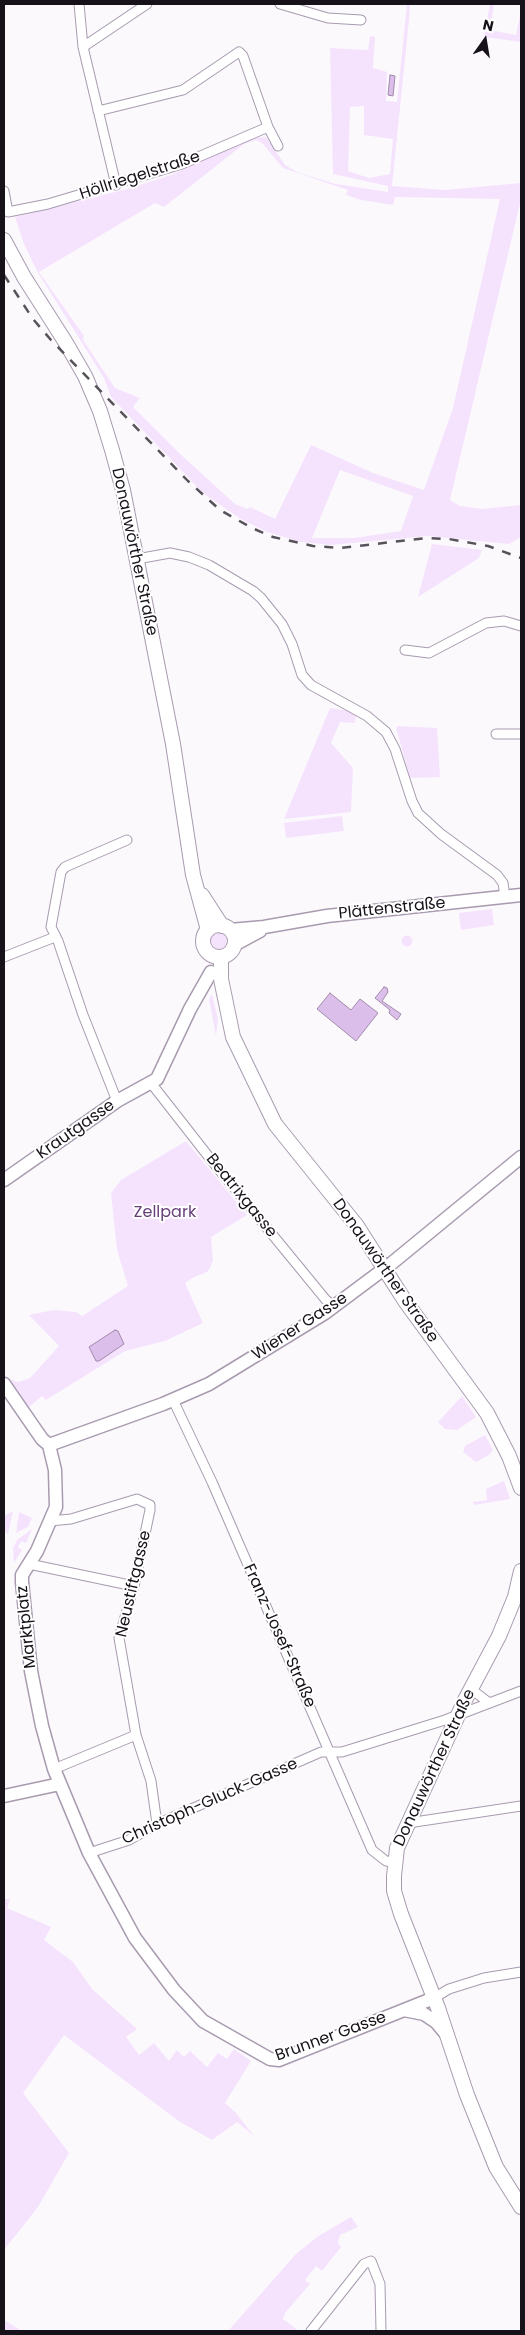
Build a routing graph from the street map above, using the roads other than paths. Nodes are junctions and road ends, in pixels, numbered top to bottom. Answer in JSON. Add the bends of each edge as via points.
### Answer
{"nodes":[{"id":1,"x":79,"y":4,"type":"edge"},
{"id":2,"x":147,"y":4,"type":"edge"},
{"id":3,"x":280,"y":4,"type":"edge"},
{"id":4,"x":361,"y":20,"type":"dead end"},
{"id":5,"x":83,"y":47,"type":"junction"},
{"id":6,"x":98,"y":111,"type":"junction"},
{"id":7,"x":268,"y":127,"type":"junction"},
{"id":8,"x":278,"y":146,"type":"dead end"},
{"id":9,"x":116,"y":185,"type":"junction"},
{"id":10,"x":4,"y":191,"type":"edge"},
{"id":11,"x":4,"y":240,"type":"edge"},
{"id":12,"x":137,"y":558,"type":"junction"},
{"id":13,"x":521,"y":626,"type":"edge"},
{"id":14,"x":405,"y":650,"type":"dead end"},
{"id":15,"x":496,"y":734,"type":"dead end"},
{"id":16,"x":521,"y":734,"type":"edge"},
{"id":17,"x":127,"y":840,"type":"dead end"},
{"id":18,"x":197,"y":888,"type":"junction"},
{"id":19,"x":521,"y":895,"type":"edge"},
{"id":20,"x":505,"y":897,"type":"junction"},
{"id":21,"x":264,"y":927,"type":"junction"},
{"id":22,"x":226,"y":928,"type":"junction"},
{"id":23,"x":208,"y":930,"type":"junction"},
{"id":24,"x":55,"y":937,"type":"junction"},
{"id":25,"x":234,"y":945,"type":"junction"},
{"id":26,"x":216,"y":956,"type":"junction"},
{"id":27,"x":4,"y":957,"type":"edge"},
{"id":28,"x":211,"y":972,"type":"junction"},
{"id":29,"x":231,"y":1030,"type":"junction"},
{"id":30,"x":151,"y":1084,"type":"junction"},
{"id":31,"x":117,"y":1101,"type":"junction"},
{"id":32,"x":521,"y":1157,"type":"edge"},
{"id":33,"x":4,"y":1180,"type":"edge"},
{"id":34,"x":385,"y":1269,"type":"junction"},
{"id":35,"x":334,"y":1306,"type":"junction"},
{"id":36,"x":4,"y":1384,"type":"edge"},
{"id":37,"x":173,"y":1400,"type":"junction"},
{"id":38,"x":48,"y":1445,"type":"junction"},
{"id":39,"x":521,"y":1488,"type":"edge"},
{"id":40,"x":50,"y":1521,"type":"junction"},
{"id":41,"x":29,"y":1564,"type":"junction"},
{"id":42,"x":521,"y":1571,"type":"edge"},
{"id":43,"x":134,"y":1586,"type":"junction"},
{"id":44,"x":471,"y":1689,"type":"junction"},
{"id":45,"x":521,"y":1691,"type":"edge"},
{"id":46,"x":488,"y":1702,"type":"junction"},
{"id":47,"x":460,"y":1713,"type":"junction"},
{"id":48,"x":136,"y":1735,"type":"junction"},
{"id":49,"x":330,"y":1752,"type":"junction"},
{"id":50,"x":54,"y":1769,"type":"junction"},
{"id":51,"x":60,"y":1784,"type":"junction"},
{"id":52,"x":4,"y":1796,"type":"edge"},
{"id":53,"x":521,"y":1806,"type":"edge"},
{"id":54,"x":408,"y":1823,"type":"junction"},
{"id":55,"x":157,"y":1824,"type":"junction"},
{"id":56,"x":89,"y":1852,"type":"junction"},
{"id":57,"x":394,"y":1862,"type":"junction"},
{"id":58,"x":521,"y":1972,"type":"edge"},
{"id":59,"x":434,"y":1998,"type":"junction"},
{"id":60,"x":404,"y":2010,"type":"junction"},
{"id":61,"x":446,"y":2034,"type":"junction"},
{"id":62,"x":521,"y":2207,"type":"edge"},
{"id":63,"x":311,"y":2331,"type":"edge"},
{"id":64,"x":381,"y":2331,"type":"edge"}],
"edges":[{"from":1,"to":5,"type":"street"},
{"from":2,"to":5,"type":"street"},
{"from":3,"to":4,"type":"street","via":[[328,18]]},
{"from":5,"to":6,"type":"street"},
{"from":6,"to":7,"type":"street","via":[[183,90],[239,52]]},
{"from":6,"to":9,"type":"street"},
{"from":7,"to":8,"type":"street"},
{"from":7,"to":9,"type":"street","name":"Höllriegelstraße","via":[[182,164]]},
{"from":9,"to":10,"type":"street","name":"Höllriegelstraße","via":[[8,212]]},
{"from":11,"to":12,"type":"main road","name":"Donauwörther Straße","via":[[66,343],[97,405],[123,490]]},
{"from":12,"to":18,"type":"main road","name":"Donauwörther Straße"},
{"from":12,"to":20,"type":"street","via":[[170,553],[189,558],[209,565],[253,591],[282,624],[302,675],[311,685],[368,716],[386,732],[418,813],[497,875],[503,883]]},
{"from":13,"to":14,"type":"street","via":[[504,622],[486,623],[429,653]]},
{"from":15,"to":16,"type":"street"},
{"from":17,"to":24,"type":"street","via":[[76,861],[61,872],[51,927]]},
{"from":18,"to":22,"type":"main road","name":"Donauwörther Straße"},
{"from":18,"to":23,"type":"main road","name":"Donauwörther Straße"},
{"from":19,"to":20,"type":"main road","name":"Plättenstraße"},
{"from":20,"to":21,"type":"main road","name":"Plättenstraße","via":[[328,916]]},
{"from":21,"to":22,"type":"main road","name":"Plättenstraße"},
{"from":21,"to":25,"type":"main road","name":"Plättenstraße"},
{"from":22,"to":23,"type":"main road","via":[[215,926]]},
{"from":22,"to":25,"type":"main road","via":[[234,936]]},
{"from":23,"to":26,"type":"main road","via":[[205,948]]},
{"from":24,"to":27,"type":"street"},
{"from":24,"to":31,"type":"street"},
{"from":25,"to":26,"type":"main road","via":[[230,953]]},
{"from":26,"to":28,"type":"main road","name":"Donauwörther Straße"},
{"from":26,"to":29,"type":"main road","name":"Donauwörther Straße"},
{"from":28,"to":29,"type":"main road","name":"Donauwörther Straße","via":[[217,1002]]},
{"from":28,"to":30,"type":"main road"},
{"from":29,"to":34,"type":"main road","name":"Donauwörther Straße","via":[[239,1054],[275,1124],[357,1226]]},
{"from":30,"to":31,"type":"main road","name":"Krautgasse"},
{"from":30,"to":35,"type":"street","name":"Beatrixgasse"},
{"from":31,"to":33,"type":"main road","name":"Krautgasse"},
{"from":32,"to":34,"type":"main road","name":"Wiener Gasse"},
{"from":34,"to":35,"type":"main road","name":"Wiener Gasse"},
{"from":34,"to":39,"type":"main road","name":"Donauwörther Straße","via":[[404,1301],[487,1413]]},
{"from":35,"to":37,"type":"main road","name":"Wiener Gasse","via":[[209,1384]]},
{"from":36,"to":38,"type":"main road"},
{"from":37,"to":38,"type":"main road","name":"Wiener Gasse"},
{"from":37,"to":49,"type":"street","name":"Franz-Josef-Straße"},
{"from":38,"to":40,"type":"main road","name":"Marktplatz","via":[[55,1470],[56,1494],[56,1507]]},
{"from":40,"to":41,"type":"main road","name":"Marktplatz"},
{"from":40,"to":43,"type":"street","name":"Neustiftgasse","via":[[71,1519],[137,1499],[145,1501],[150,1510]]},
{"from":41,"to":43,"type":"street"},
{"from":41,"to":50,"type":"main road","name":"Marktplatz","via":[[22,1575],[26,1635],[42,1726]]},
{"from":42,"to":44,"type":"main road","name":"Donauwörther Straße","via":[[512,1605]]},
{"from":43,"to":48,"type":"street","name":"Neustiftgasse","via":[[119,1638]]},
{"from":44,"to":46,"type":"street"},
{"from":44,"to":47,"type":"main road","name":"Donauwörther Straße"},
{"from":45,"to":46,"type":"street","name":"Christoph-Gluck-Gasse"},
{"from":46,"to":47,"type":"street","name":"Christoph-Gluck-Gasse"},
{"from":47,"to":49,"type":"street","name":"Christoph-Gluck-Gasse","via":[[342,1752]]},
{"from":47,"to":54,"type":"main road","name":"Donauwörther Straße"},
{"from":48,"to":50,"type":"street"},
{"from":48,"to":55,"type":"street","name":"Neustiftgasse","via":[[150,1781]]},
{"from":49,"to":55,"type":"street","name":"Christoph-Gluck-Gasse","via":[[321,1752]]},
{"from":49,"to":57,"type":"street","name":"Franz-Josef-Straße","via":[[372,1850],[386,1861]]},
{"from":50,"to":51,"type":"main road","name":"Marktplatz"},
{"from":51,"to":52,"type":"main road"},
{"from":51,"to":56,"type":"main road","name":"Brunner Gasse"},
{"from":53,"to":54,"type":"street"},
{"from":54,"to":57,"type":"main road","name":"Donauwörther Straße"},
{"from":55,"to":56,"type":"street","name":"Christoph-Gluck-Gasse","via":[[129,1840]]},
{"from":56,"to":60,"type":"main road","name":"Brunner Gasse","via":[[135,1938],[174,1990],[203,2022],[270,2059],[279,2060]]},
{"from":57,"to":59,"type":"main road","name":"Donauwörther Straße","via":[[394,1891]]},
{"from":58,"to":59,"type":"street","via":[[484,1978],[449,1989]]},
{"from":59,"to":60,"type":"main road","name":"Brunner Gasse"},
{"from":59,"to":61,"type":"main road","name":"Brunner Gasse"},
{"from":60,"to":61,"type":"main road","name":"Brunner Gasse","via":[[424,2014]]},
{"from":61,"to":62,"type":"main road","name":"Brunner Gasse","via":[[484,2140]]},
{"from":63,"to":64,"type":"street","via":[[364,2264],[371,2261],[380,2284]]}]}
